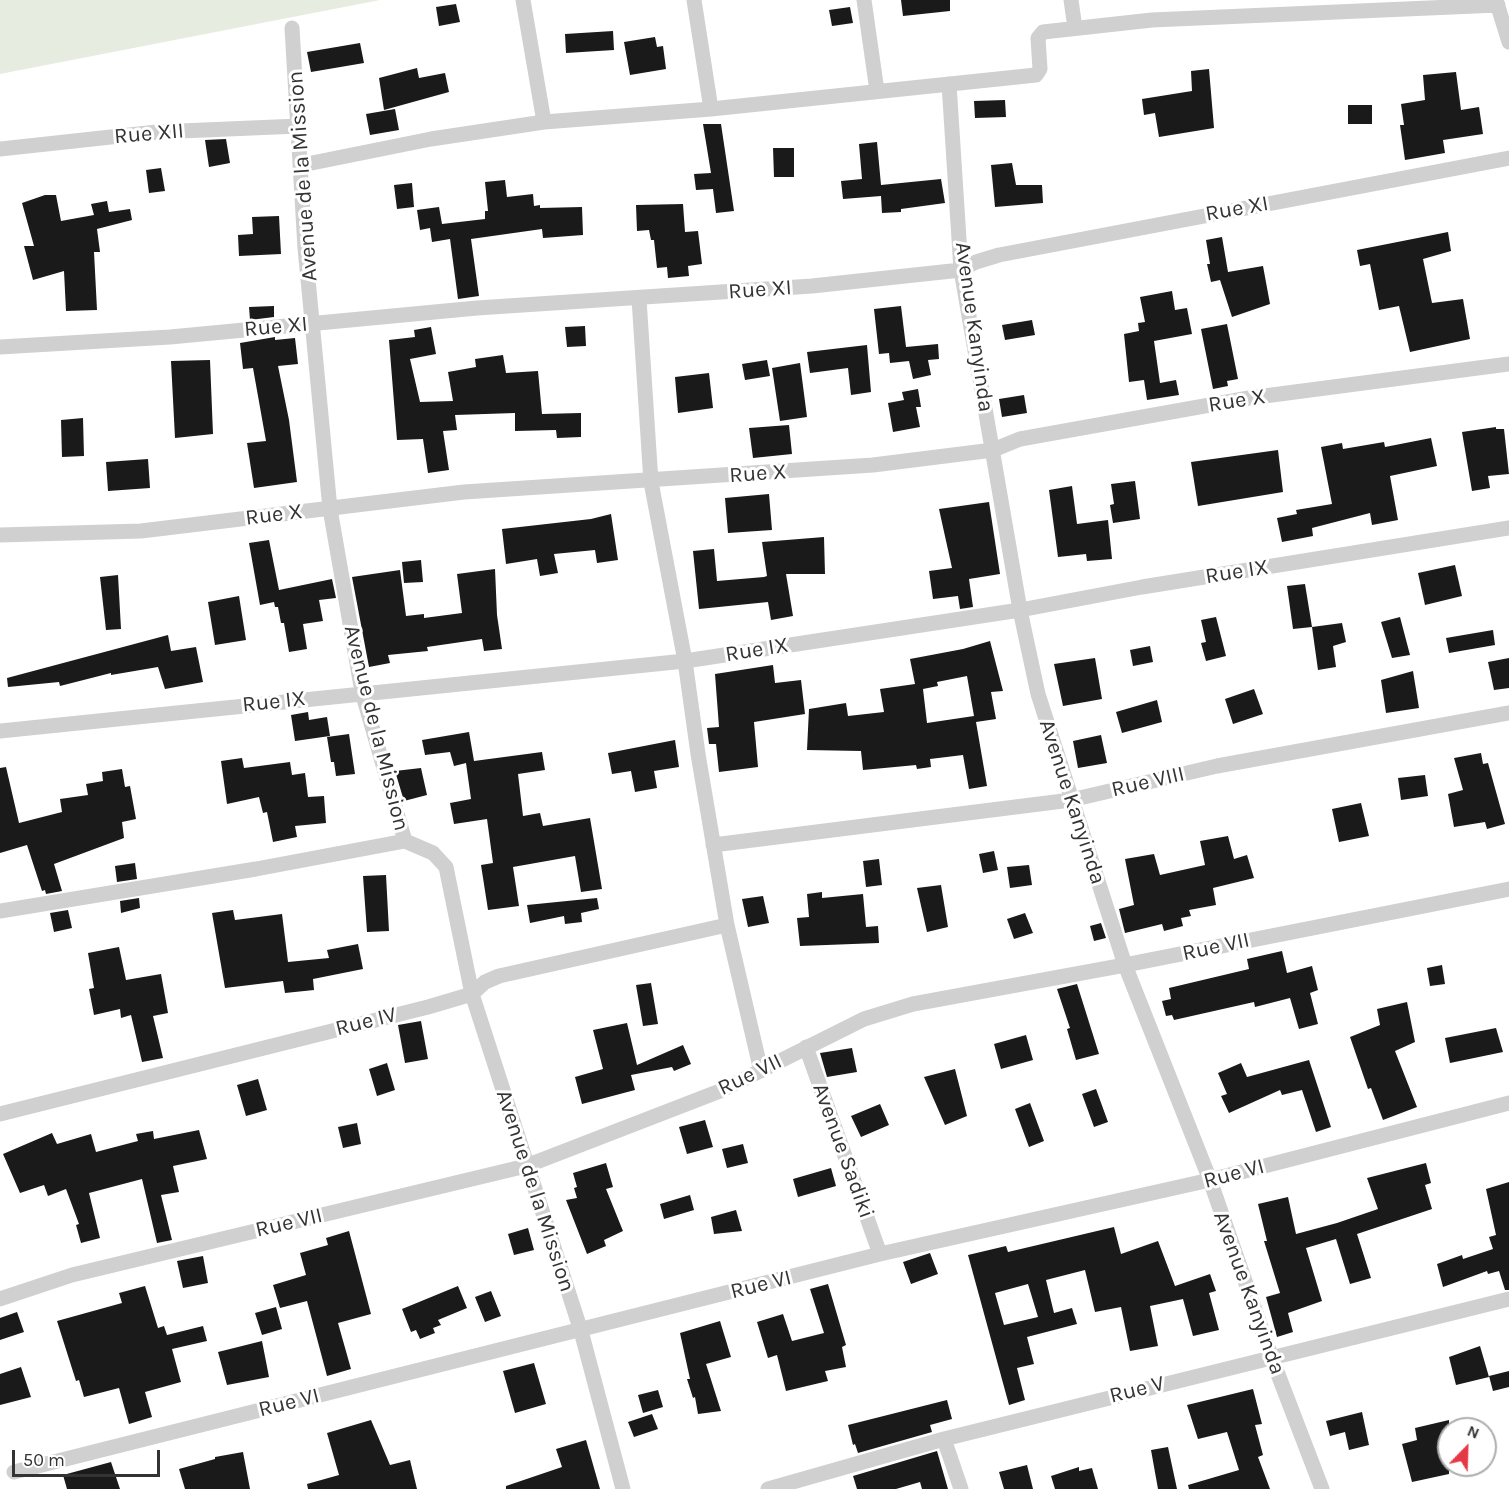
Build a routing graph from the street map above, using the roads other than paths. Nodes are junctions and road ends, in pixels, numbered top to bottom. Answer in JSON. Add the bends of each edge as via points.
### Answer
{"nodes":[{"id":1,"x":523,"y":0,"type":"edge"},
{"id":2,"x":694,"y":0,"type":"edge"},
{"id":3,"x":864,"y":0,"type":"edge"},
{"id":4,"x":1071,"y":0,"type":"edge"},
{"id":5,"x":1497,"y":2,"type":"edge"},
{"id":6,"x":1261,"y":7,"type":"edge"},
{"id":7,"x":292,"y":28,"type":"dead end"},
{"id":8,"x":1076,"y":28,"type":"junction"},
{"id":9,"x":1509,"y":42,"type":"edge"},
{"id":10,"x":949,"y":84,"type":"junction"},
{"id":11,"x":877,"y":91,"type":"junction"},
{"id":12,"x":711,"y":109,"type":"junction"},
{"id":13,"x":544,"y":122,"type":"junction"},
{"id":14,"x":299,"y":126,"type":"junction"},
{"id":15,"x":0,"y":149,"type":"edge"},
{"id":16,"x":1509,"y":158,"type":"edge"},
{"id":17,"x":302,"y":165,"type":"junction"},
{"id":18,"x":962,"y":270,"type":"junction"},
{"id":19,"x":639,"y":298,"type":"junction"},
{"id":20,"x":315,"y":324,"type":"junction"},
{"id":21,"x":0,"y":347,"type":"edge"},
{"id":22,"x":1509,"y":364,"type":"edge"},
{"id":23,"x":993,"y":450,"type":"junction"},
{"id":24,"x":651,"y":482,"type":"junction"},
{"id":25,"x":330,"y":508,"type":"junction"},
{"id":26,"x":1509,"y":528,"type":"edge"},
{"id":27,"x":0,"y":535,"type":"edge"},
{"id":28,"x":1020,"y":610,"type":"junction"},
{"id":29,"x":685,"y":661,"type":"junction"},
{"id":30,"x":362,"y":692,"type":"junction"},
{"id":31,"x":1509,"y":713,"type":"edge"},
{"id":32,"x":0,"y":731,"type":"edge"},
{"id":33,"x":1071,"y":800,"type":"junction"},
{"id":34,"x":405,"y":841,"type":"junction"},
{"id":35,"x":713,"y":845,"type":"junction"},
{"id":36,"x":1509,"y":889,"type":"edge"},
{"id":37,"x":0,"y":911,"type":"edge"},
{"id":38,"x":727,"y":926,"type":"junction"},
{"id":39,"x":1125,"y":965,"type":"junction"},
{"id":40,"x":472,"y":994,"type":"junction"},
{"id":41,"x":806,"y":1047,"type":"junction"},
{"id":42,"x":761,"y":1071,"type":"junction"},
{"id":43,"x":1509,"y":1103,"type":"edge"},
{"id":44,"x":0,"y":1114,"type":"edge"},
{"id":45,"x":526,"y":1166,"type":"junction"},
{"id":46,"x":1210,"y":1180,"type":"junction"},
{"id":47,"x":880,"y":1254,"type":"junction"},
{"id":48,"x":0,"y":1299,"type":"edge"},
{"id":49,"x":1509,"y":1299,"type":"edge"},
{"id":50,"x":581,"y":1331,"type":"junction"},
{"id":51,"x":1271,"y":1356,"type":"junction"},
{"id":52,"x":944,"y":1439,"type":"junction"},
{"id":53,"x":14,"y":1472,"type":"dead end"},
{"id":54,"x":623,"y":1489,"type":"edge"},
{"id":55,"x":768,"y":1489,"type":"edge"},
{"id":56,"x":961,"y":1489,"type":"edge"},
{"id":57,"x":1322,"y":1489,"type":"edge"}],
"edges":[{"from":1,"to":13,"type":"street"},
{"from":2,"to":12,"type":"street"},
{"from":3,"to":11,"type":"street"},
{"from":4,"to":8,"type":"street"},
{"from":5,"to":6,"type":"street"},
{"from":5,"to":9,"type":"street"},
{"from":6,"to":8,"type":"street"},
{"from":7,"to":14,"type":"street","name":"Avenue de la Mission"},
{"from":8,"to":10,"type":"street","via":[[1040,34],[1040,69],[1036,75]]},
{"from":10,"to":11,"type":"street"},
{"from":10,"to":18,"type":"street","name":"Avenue Kanyinda"},
{"from":11,"to":12,"type":"street"},
{"from":12,"to":13,"type":"street"},
{"from":13,"to":17,"type":"street","via":[[431,139]]},
{"from":14,"to":15,"type":"street","name":"Rue XII","via":[[157,132]]},
{"from":14,"to":17,"type":"street","name":"Avenue de la Mission"},
{"from":16,"to":18,"type":"street","name":"Rue XI","via":[[999,255]]},
{"from":17,"to":20,"type":"street","name":"Avenue de la Mission","via":[[305,248]]},
{"from":18,"to":19,"type":"street","name":"Rue XI"},
{"from":18,"to":23,"type":"street","name":"Avenue Kanyinda"},
{"from":19,"to":20,"type":"street","name":"Rue XI"},
{"from":19,"to":24,"type":"street"},
{"from":20,"to":21,"type":"street","name":"Rue XI"},
{"from":20,"to":25,"type":"street","name":"Avenue de la Mission"},
{"from":22,"to":23,"type":"street","name":"Rue X","via":[[1249,398],[1020,439]]},
{"from":23,"to":24,"type":"street","name":"Rue X","via":[[873,465]]},
{"from":23,"to":28,"type":"street","name":"Avenue Kanyinda"},
{"from":24,"to":25,"type":"street","name":"Rue X","via":[[464,492]]},
{"from":24,"to":29,"type":"street"},
{"from":25,"to":27,"type":"street","name":"Rue X","via":[[141,531]]},
{"from":25,"to":30,"type":"street","name":"Avenue de la Mission"},
{"from":26,"to":28,"type":"street","name":"Rue IX"},
{"from":28,"to":29,"type":"street","name":"Rue IX"},
{"from":28,"to":33,"type":"street","name":"Avenue Kanyinda","via":[[1038,694]]},
{"from":29,"to":30,"type":"street","name":"Rue IX"},
{"from":29,"to":35,"type":"street"},
{"from":30,"to":32,"type":"street","name":"Rue IX"},
{"from":30,"to":34,"type":"street","name":"Avenue de la Mission"},
{"from":31,"to":33,"type":"street","name":"Rue VIII","via":[[1217,766]]},
{"from":33,"to":35,"type":"street","name":"Rue VIII"},
{"from":33,"to":39,"type":"street","name":"Avenue Kanyinda"},
{"from":34,"to":37,"type":"street"},
{"from":34,"to":40,"type":"street","name":"Avenue de la Mission","via":[[433,853],[446,867]]},
{"from":35,"to":38,"type":"street"},
{"from":36,"to":39,"type":"street","name":"Rue VII"},
{"from":38,"to":40,"type":"street","name":"Rue IV","via":[[499,976],[484,982]]},
{"from":38,"to":42,"type":"street"},
{"from":39,"to":41,"type":"street","name":"Rue VII","via":[[913,1004],[864,1019]]},
{"from":39,"to":46,"type":"street","name":"Avenue Kanyinda"},
{"from":40,"to":44,"type":"street","name":"Rue IV"},
{"from":40,"to":45,"type":"street","name":"Avenue de la Mission"},
{"from":41,"to":42,"type":"street","name":"Rue VII"},
{"from":41,"to":47,"type":"street","name":"Avenue Sadiki"},
{"from":42,"to":45,"type":"street","name":"Rue VII","via":[[720,1091]]},
{"from":43,"to":46,"type":"street","name":"Rue VI"},
{"from":45,"to":48,"type":"street","name":"Rue VII","via":[[72,1275]]},
{"from":45,"to":50,"type":"street","name":"Avenue de la Mission"},
{"from":46,"to":47,"type":"street","name":"Rue VI"},
{"from":46,"to":51,"type":"street","name":"Avenue Kanyinda"},
{"from":47,"to":50,"type":"street","name":"Rue VI"},
{"from":49,"to":51,"type":"street","name":"Rue V"},
{"from":50,"to":53,"type":"street","name":"Rue VI"},
{"from":50,"to":54,"type":"street","name":"Avenue de la Mission"},
{"from":51,"to":52,"type":"street","name":"Rue V"},
{"from":51,"to":57,"type":"street","name":"Avenue Kanyinda"},
{"from":52,"to":55,"type":"street","name":"Rue V"},
{"from":52,"to":56,"type":"street"}]}
